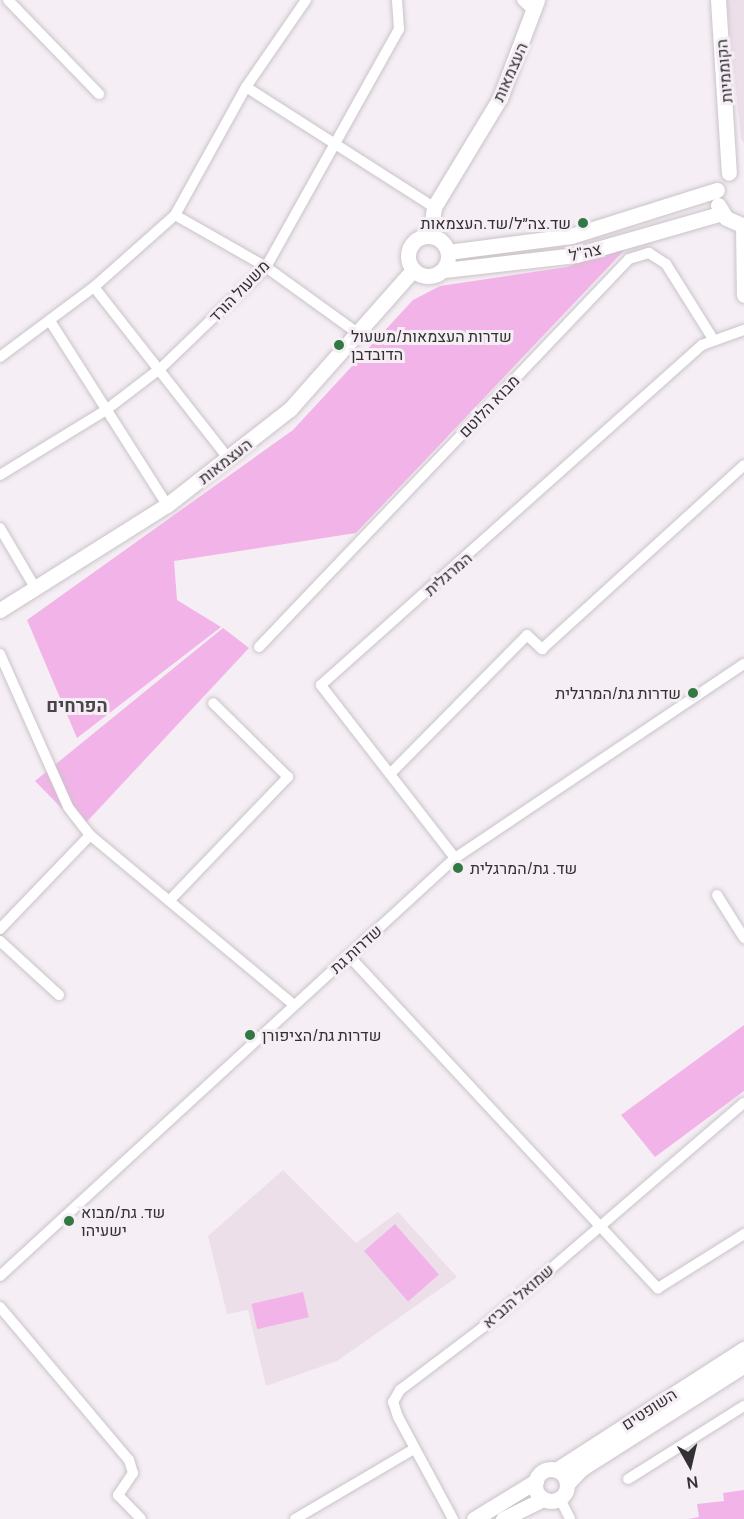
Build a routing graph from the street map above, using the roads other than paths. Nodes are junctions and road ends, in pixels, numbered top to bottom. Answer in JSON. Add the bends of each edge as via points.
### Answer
{"nodes":[{"id":1,"x":8,"y":0,"type":"edge"},
{"id":2,"x":306,"y":0,"type":"edge"},
{"id":3,"x":397,"y":0,"type":"edge"},
{"id":4,"x":522,"y":0,"type":"edge"},
{"id":5,"x":718,"y":0,"type":"edge"},
{"id":6,"x":535,"y":6,"type":"edge"},
{"id":7,"x":246,"y":87,"type":"junction"},
{"id":8,"x":99,"y":94,"type":"dead end"},
{"id":9,"x":730,"y":141,"type":"junction"},
{"id":10,"x":335,"y":144,"type":"junction"},
{"id":11,"x":744,"y":166,"type":"edge"},
{"id":12,"x":729,"y":173,"type":"junction"},
{"id":13,"x":717,"y":190,"type":"junction"},
{"id":14,"x":434,"y":207,"type":"junction"},
{"id":15,"x":722,"y":213,"type":"junction"},
{"id":16,"x":175,"y":215,"type":"junction"},
{"id":17,"x":743,"y":226,"type":"edge"},
{"id":18,"x":430,"y":236,"type":"junction"},
{"id":19,"x":448,"y":252,"type":"junction"},
{"id":20,"x":266,"y":267,"type":"junction"},
{"id":21,"x":412,"y":270,"type":"junction"},
{"id":22,"x":444,"y":270,"type":"junction"},
{"id":23,"x":94,"y":287,"type":"junction"},
{"id":24,"x":744,"y":295,"type":"edge"},
{"id":25,"x":50,"y":321,"type":"junction"},
{"id":26,"x":744,"y":330,"type":"edge"},
{"id":27,"x":356,"y":332,"type":"junction"},
{"id":28,"x":713,"y":339,"type":"junction"},
{"id":29,"x":0,"y":357,"type":"edge"},
{"id":30,"x":161,"y":368,"type":"junction"},
{"id":31,"x":106,"y":410,"type":"junction"},
{"id":32,"x":229,"y":459,"type":"junction"},
{"id":33,"x":744,"y":465,"type":"edge"},
{"id":34,"x":0,"y":475,"type":"edge"},
{"id":35,"x":167,"y":505,"type":"junction"},
{"id":36,"x":0,"y":528,"type":"edge"},
{"id":37,"x":36,"y":590,"type":"junction"},
{"id":38,"x":0,"y":610,"type":"edge"},
{"id":39,"x":259,"y":647,"type":"dead end"},
{"id":40,"x":0,"y":654,"type":"edge"},
{"id":41,"x":744,"y":664,"type":"edge"},
{"id":42,"x":213,"y":703,"type":"dead end"},
{"id":43,"x":390,"y":774,"type":"junction"},
{"id":44,"x":90,"y":835,"type":"junction"},
{"id":45,"x":455,"y":858,"type":"junction"},
{"id":46,"x":717,"y":895,"type":"dead end"},
{"id":47,"x":170,"y":901,"type":"junction"},
{"id":48,"x":0,"y":929,"type":"edge"},
{"id":49,"x":744,"y":938,"type":"edge"},
{"id":50,"x":0,"y":941,"type":"edge"},
{"id":51,"x":349,"y":956,"type":"junction"},
{"id":52,"x":59,"y":995,"type":"dead end"},
{"id":53,"x":293,"y":1005,"type":"junction"},
{"id":54,"x":744,"y":1103,"type":"edge"},
{"id":55,"x":598,"y":1225,"type":"junction"},
{"id":56,"x":744,"y":1234,"type":"edge"},
{"id":57,"x":0,"y":1276,"type":"edge"},
{"id":58,"x":0,"y":1307,"type":"edge"},
{"id":59,"x":744,"y":1349,"type":"edge"},
{"id":60,"x":744,"y":1365,"type":"edge"},
{"id":61,"x":744,"y":1406,"type":"edge"},
{"id":62,"x":414,"y":1449,"type":"junction"},
{"id":63,"x":556,"y":1470,"type":"junction"},
{"id":64,"x":628,"y":1479,"type":"dead end"},
{"id":65,"x":536,"y":1480,"type":"junction"},
{"id":66,"x":567,"y":1484,"type":"junction"},
{"id":67,"x":543,"y":1499,"type":"junction"},
{"id":68,"x":560,"y":1499,"type":"junction"},
{"id":69,"x":141,"y":1519,"type":"edge"},
{"id":70,"x":295,"y":1519,"type":"edge"},
{"id":71,"x":453,"y":1519,"type":"edge"},
{"id":72,"x":474,"y":1519,"type":"edge"},
{"id":73,"x":504,"y":1519,"type":"edge"},
{"id":74,"x":570,"y":1519,"type":"edge"}],
"edges":[{"from":1,"to":8,"type":"street"},
{"from":2,"to":7,"type":"street"},
{"from":3,"to":10,"type":"street","name":"משעול הורד","via":[[399,29]]},
{"from":4,"to":6,"type":"street"},
{"from":5,"to":9,"type":"street","name":"הקוממיות"},
{"from":6,"to":14,"type":"street","name":"העצמאות","via":[[500,98]]},
{"from":7,"to":10,"type":"street"},
{"from":7,"to":16,"type":"street"},
{"from":9,"to":11,"type":"street","name":"הקוממיות"},
{"from":9,"to":12,"type":"street","name":"הקוממיות"},
{"from":10,"to":14,"type":"street"},
{"from":10,"to":20,"type":"street","name":"משעול הורד"},
{"from":11,"to":12,"type":"street"},
{"from":12,"to":13,"type":"street"},
{"from":13,"to":15,"type":"street"},
{"from":13,"to":19,"type":"street","name":"צה\"ל","via":[[571,236]]},
{"from":14,"to":18,"type":"street","name":"העצמאות"},
{"from":15,"to":17,"type":"street"},
{"from":15,"to":22,"type":"street","name":"צה\"ל","via":[[576,255]]},
{"from":16,"to":20,"type":"street"},
{"from":16,"to":23,"type":"street"},
{"from":17,"to":24,"type":"street"},
{"from":18,"to":19,"type":"street"},
{"from":18,"to":21,"type":"street","via":[[411,245]]},
{"from":19,"to":22,"type":"street"},
{"from":20,"to":27,"type":"street"},
{"from":20,"to":30,"type":"street","name":"משעול הורד"},
{"from":21,"to":22,"type":"street","via":[[428,277]]},
{"from":21,"to":27,"type":"street","name":"העצמאות"},
{"from":23,"to":25,"type":"street"},
{"from":23,"to":30,"type":"street"},
{"from":25,"to":29,"type":"street"},
{"from":25,"to":31,"type":"street"},
{"from":26,"to":28,"type":"street","name":"המרגלית"},
{"from":27,"to":32,"type":"street","name":"העצמאות","via":[[314,386]]},
{"from":28,"to":39,"type":"street","name":"מבוא הלוטם","via":[[666,264],[649,254],[629,259]]},
{"from":28,"to":43,"type":"street","name":"המרגלית","via":[[321,685]]},
{"from":30,"to":31,"type":"street","name":"משעול הורד"},
{"from":30,"to":32,"type":"street"},
{"from":31,"to":34,"type":"street","name":"משעול הורד"},
{"from":31,"to":35,"type":"street"},
{"from":32,"to":35,"type":"street","name":"העצמאות"},
{"from":33,"to":43,"type":"street","via":[[542,649],[527,635]]},
{"from":35,"to":37,"type":"street","name":"העצמאות"},
{"from":36,"to":37,"type":"street"},
{"from":37,"to":38,"type":"street","name":"העצמאות"},
{"from":40,"to":44,"type":"street","via":[[68,807]]},
{"from":41,"to":45,"type":"street","name":"שדרות גת"},
{"from":42,"to":47,"type":"street","via":[[288,777]]},
{"from":43,"to":45,"type":"street","name":"המרגלית"},
{"from":44,"to":47,"type":"street"},
{"from":44,"to":48,"type":"street"},
{"from":45,"to":51,"type":"street","name":"שדרות גת"},
{"from":46,"to":49,"type":"street"},
{"from":47,"to":53,"type":"street"},
{"from":50,"to":52,"type":"street"},
{"from":51,"to":53,"type":"street","name":"שדרות גת"},
{"from":51,"to":55,"type":"street"},
{"from":53,"to":57,"type":"street","name":"שדרות גת"},
{"from":54,"to":55,"type":"street","name":"שמואל הנביא"},
{"from":55,"to":56,"type":"street","via":[[658,1288]]},
{"from":55,"to":62,"type":"street","name":"שמואל הנביא","via":[[482,1328],[400,1390],[393,1402]]},
{"from":58,"to":69,"type":"street","via":[[129,1460],[133,1473],[118,1495]]},
{"from":59,"to":63,"type":"street","name":"השופטים"},
{"from":60,"to":66,"type":"street","name":"השופטים","via":[[581,1468]]},
{"from":61,"to":64,"type":"street"},
{"from":62,"to":70,"type":"street"},
{"from":62,"to":71,"type":"street","name":"שמואל הנביא"},
{"from":63,"to":65,"type":"street","via":[[544,1471]]},
{"from":63,"to":66,"type":"street"},
{"from":65,"to":67,"type":"street"},
{"from":65,"to":72,"type":"street"},
{"from":66,"to":68,"type":"street"},
{"from":67,"to":68,"type":"street"},
{"from":67,"to":73,"type":"street"},
{"from":68,"to":74,"type":"street"}]}
